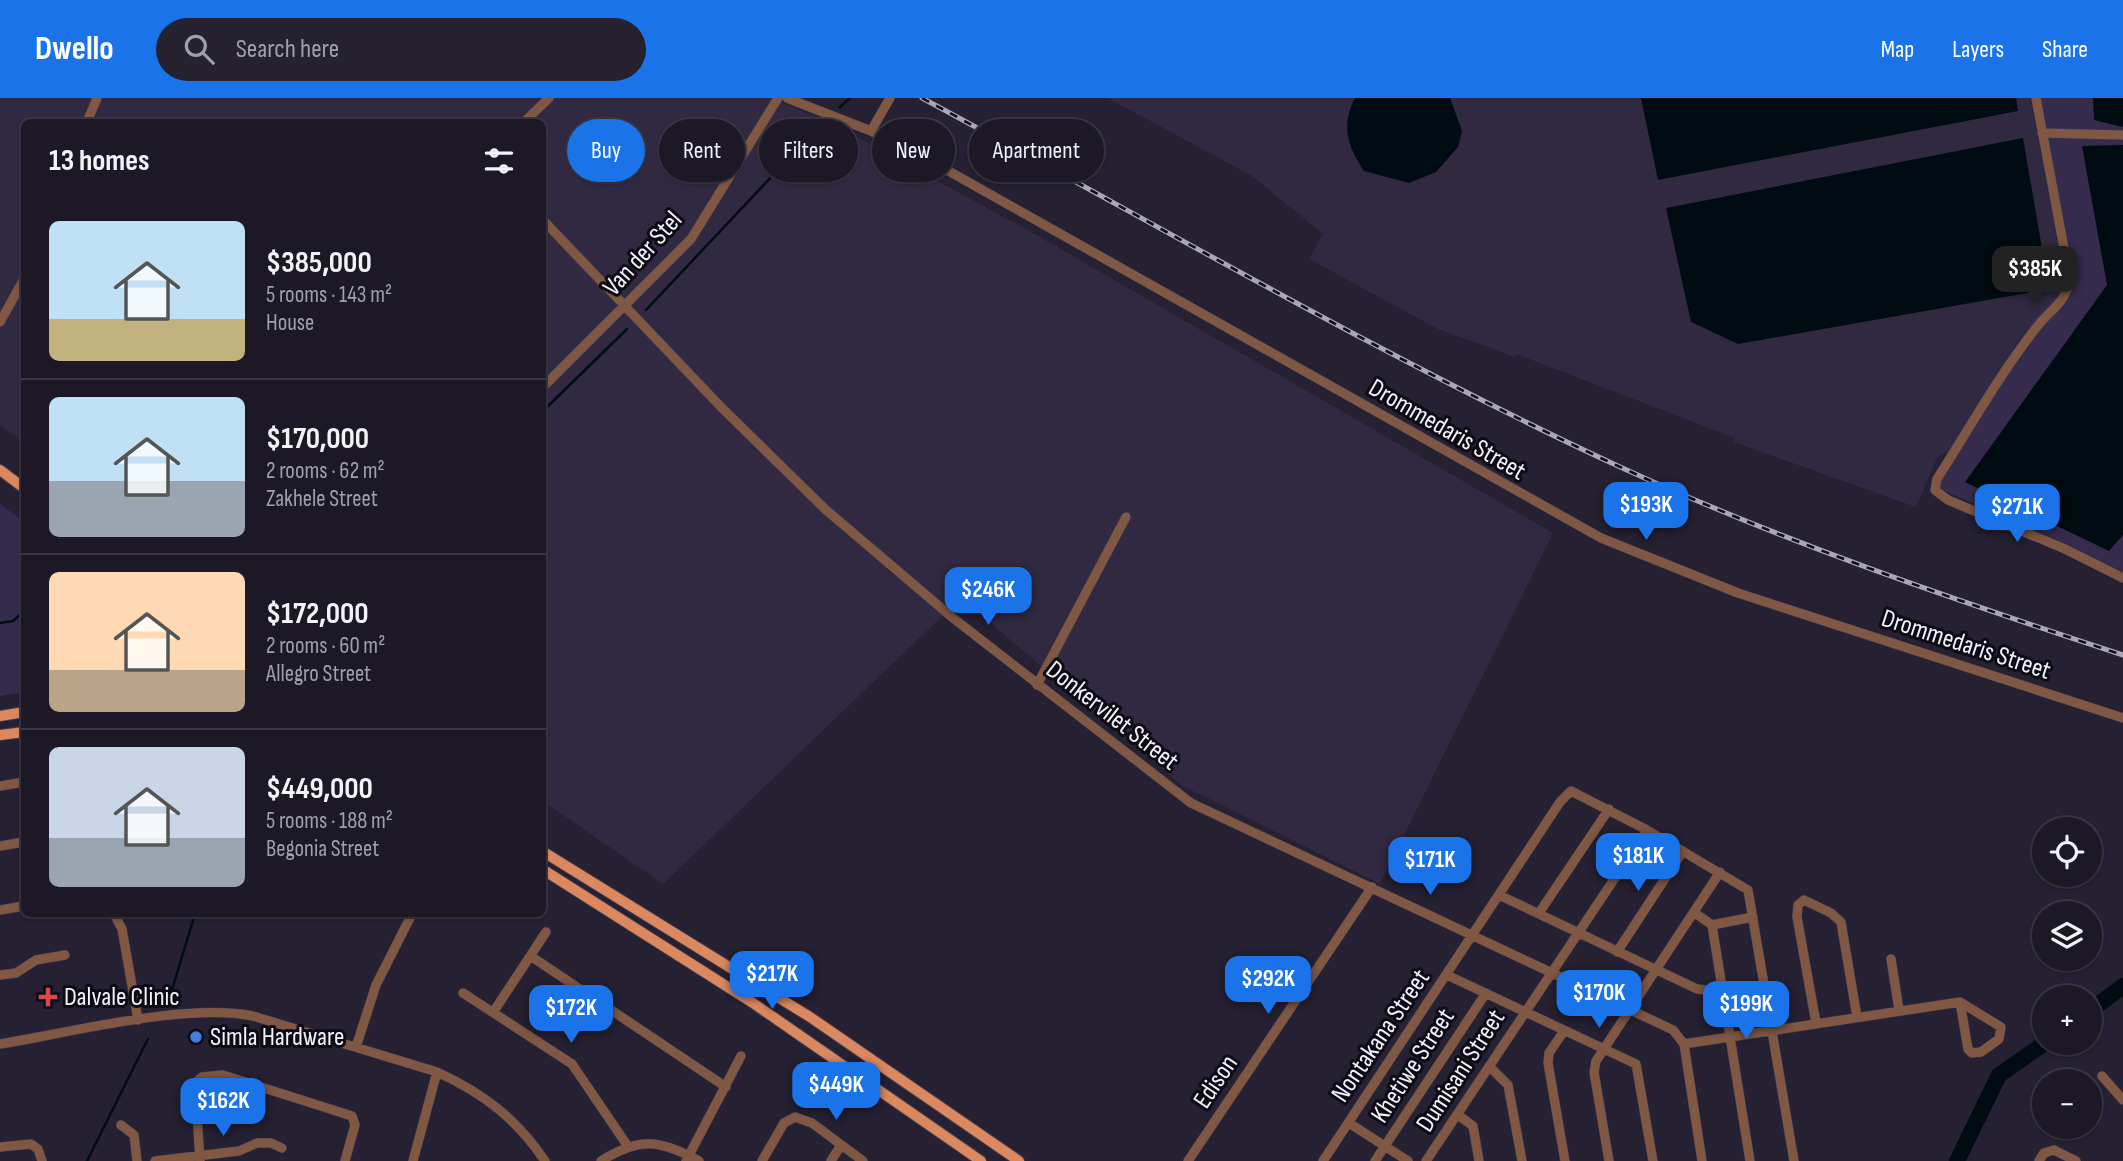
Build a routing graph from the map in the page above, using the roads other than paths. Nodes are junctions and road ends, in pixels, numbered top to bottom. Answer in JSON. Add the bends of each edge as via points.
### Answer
{"nodes":[{"id":1,"x":97,"y":98,"type":"edge"},
{"id":2,"x":549,"y":98,"type":"edge"},
{"id":3,"x":778,"y":98,"type":"edge"},
{"id":4,"x":787,"y":98,"type":"edge"},
{"id":5,"x":890,"y":98,"type":"edge"},
{"id":6,"x":2036,"y":98,"type":"edge"},
{"id":7,"x":88,"y":119,"type":"edge"},
{"id":8,"x":527,"y":119,"type":"edge"},
{"id":9,"x":879,"y":119,"type":"edge"},
{"id":10,"x":872,"y":131,"type":"edge"},
{"id":11,"x":2042,"y":134,"type":"junction"},
{"id":12,"x":2123,"y":135,"type":"edge"},
{"id":13,"x":955,"y":177,"type":"edge"},
{"id":14,"x":546,"y":223,"type":"edge"},
{"id":15,"x":21,"y":284,"type":"edge"},
{"id":16,"x":626,"y":306,"type":"junction"},
{"id":17,"x":0,"y":322,"type":"edge"},
{"id":18,"x":546,"y":384,"type":"edge"},
{"id":19,"x":0,"y":470,"type":"edge"},
{"id":20,"x":21,"y":486,"type":"edge"},
{"id":21,"x":1126,"y":517,"type":"dead end"},
{"id":22,"x":2123,"y":578,"type":"edge"},
{"id":23,"x":1037,"y":685,"type":"junction"},
{"id":24,"x":21,"y":712,"type":"edge"},
{"id":25,"x":0,"y":716,"type":"edge"},
{"id":26,"x":2123,"y":718,"type":"edge"},
{"id":27,"x":21,"y":732,"type":"edge"},
{"id":28,"x":0,"y":735,"type":"edge"},
{"id":29,"x":21,"y":782,"type":"edge"},
{"id":30,"x":0,"y":786,"type":"edge"},
{"id":31,"x":1609,"y":809,"type":"junction"},
{"id":32,"x":1647,"y":830,"type":"junction"},
{"id":33,"x":21,"y":842,"type":"edge"},
{"id":34,"x":0,"y":846,"type":"edge"},
{"id":35,"x":1683,"y":851,"type":"junction"},
{"id":36,"x":546,"y":853,"type":"edge"},
{"id":37,"x":546,"y":872,"type":"edge"},
{"id":38,"x":1720,"y":872,"type":"junction"},
{"id":39,"x":1372,"y":887,"type":"junction"},
{"id":40,"x":1499,"y":895,"type":"junction"},
{"id":41,"x":21,"y":906,"type":"edge"},
{"id":42,"x":0,"y":910,"type":"edge"},
{"id":43,"x":1695,"y":913,"type":"junction"},
{"id":44,"x":1539,"y":914,"type":"junction"},
{"id":45,"x":116,"y":917,"type":"edge"},
{"id":46,"x":410,"y":917,"type":"edge"},
{"id":47,"x":1753,"y":917,"type":"junction"},
{"id":48,"x":1712,"y":925,"type":"junction"},
{"id":49,"x":546,"y":932,"type":"dead end"},
{"id":50,"x":1578,"y":933,"type":"junction"},
{"id":51,"x":1475,"y":934,"type":"junction"},
{"id":52,"x":1617,"y":952,"type":"junction"},
{"id":53,"x":65,"y":955,"type":"dead end"},
{"id":54,"x":531,"y":957,"type":"junction"},
{"id":55,"x":1891,"y":959,"type":"dead end"},
{"id":56,"x":1656,"y":971,"type":"junction"},
{"id":57,"x":1552,"y":972,"type":"junction"},
{"id":58,"x":0,"y":975,"type":"edge"},
{"id":59,"x":1447,"y":975,"type":"junction"},
{"id":60,"x":1722,"y":992,"type":"junction"},
{"id":61,"x":463,"y":993,"type":"dead end"},
{"id":62,"x":1486,"y":993,"type":"junction"},
{"id":63,"x":1960,"y":1002,"type":"junction"},
{"id":64,"x":1630,"y":1010,"type":"junction"},
{"id":65,"x":1899,"y":1010,"type":"junction"},
{"id":66,"x":494,"y":1011,"type":"junction"},
{"id":67,"x":1525,"y":1012,"type":"junction"},
{"id":68,"x":1857,"y":1017,"type":"junction"},
{"id":69,"x":138,"y":1020,"type":"junction"},
{"id":70,"x":1816,"y":1023,"type":"junction"},
{"id":71,"x":1773,"y":1029,"type":"junction"},
{"id":72,"x":1564,"y":1031,"type":"junction"},
{"id":73,"x":1730,"y":1036,"type":"junction"},
{"id":74,"x":0,"y":1044,"type":"edge"},
{"id":75,"x":1684,"y":1045,"type":"junction"},
{"id":76,"x":356,"y":1047,"type":"junction"},
{"id":77,"x":1604,"y":1049,"type":"junction"},
{"id":78,"x":741,"y":1056,"type":"dead end"},
{"id":79,"x":1489,"y":1066,"type":"junction"},
{"id":80,"x":437,"y":1072,"type":"junction"},
{"id":81,"x":2102,"y":1076,"type":"dead end"},
{"id":82,"x":726,"y":1087,"type":"junction"},
{"id":83,"x":2123,"y":1100,"type":"edge"},
{"id":84,"x":1458,"y":1115,"type":"junction"},
{"id":85,"x":1349,"y":1123,"type":"junction"},
{"id":86,"x":121,"y":1125,"type":"dead end"},
{"id":87,"x":627,"y":1144,"type":"junction"},
{"id":88,"x":841,"y":1145,"type":"junction"},
{"id":89,"x":1386,"y":1146,"type":"junction"},
{"id":90,"x":0,"y":1147,"type":"edge"},
{"id":91,"x":282,"y":1148,"type":"dead end"},
{"id":92,"x":200,"y":1158,"type":"edge"},
{"id":93,"x":687,"y":1158,"type":"edge"},
{"id":94,"x":42,"y":1161,"type":"edge"},
{"id":95,"x":137,"y":1161,"type":"edge"},
{"id":96,"x":155,"y":1161,"type":"edge"},
{"id":97,"x":345,"y":1161,"type":"edge"},
{"id":98,"x":413,"y":1161,"type":"edge"},
{"id":99,"x":545,"y":1161,"type":"edge"},
{"id":100,"x":601,"y":1161,"type":"edge"},
{"id":101,"x":699,"y":1161,"type":"edge"},
{"id":102,"x":762,"y":1161,"type":"edge"},
{"id":103,"x":831,"y":1161,"type":"edge"},
{"id":104,"x":863,"y":1161,"type":"edge"},
{"id":105,"x":981,"y":1161,"type":"edge"},
{"id":106,"x":1019,"y":1161,"type":"edge"},
{"id":107,"x":1188,"y":1161,"type":"edge"},
{"id":108,"x":1323,"y":1161,"type":"edge"},
{"id":109,"x":1376,"y":1161,"type":"edge"},
{"id":110,"x":1408,"y":1161,"type":"edge"},
{"id":111,"x":1426,"y":1161,"type":"edge"},
{"id":112,"x":1479,"y":1161,"type":"edge"},
{"id":113,"x":1522,"y":1161,"type":"edge"},
{"id":114,"x":1565,"y":1161,"type":"edge"},
{"id":115,"x":1609,"y":1161,"type":"edge"},
{"id":116,"x":1653,"y":1161,"type":"edge"},
{"id":117,"x":1702,"y":1161,"type":"edge"},
{"id":118,"x":1750,"y":1161,"type":"edge"},
{"id":119,"x":1794,"y":1161,"type":"edge"},
{"id":120,"x":2039,"y":1161,"type":"edge"},
{"id":121,"x":2076,"y":1161,"type":"edge"}],
"edges":[{"from":1,"to":7,"type":"street"},
{"from":2,"to":8,"type":"street"},
{"from":3,"to":16,"type":"street","name":"Van der Stel","via":[[691,239]]},
{"from":4,"to":10,"type":"street","name":"Drommedaris Street"},
{"from":5,"to":9,"type":"street"},
{"from":6,"to":11,"type":"street"},
{"from":11,"to":12,"type":"street"},
{"from":11,"to":22,"type":"street","via":[[2069,290],[2035,328],[1937,479],[1936,490],[1948,500]]},
{"from":13,"to":26,"type":"street","name":"Drommedaris Street","via":[[1601,538],[1738,593]]},
{"from":14,"to":16,"type":"street","name":"Donkervilet Street"},
{"from":15,"to":17,"type":"street"},
{"from":16,"to":18,"type":"street","name":"Van der Stel"},
{"from":16,"to":23,"type":"street","name":"Donkervilet Street","via":[[825,509]]},
{"from":19,"to":20,"type":"main road"},
{"from":21,"to":23,"type":"street"},
{"from":23,"to":39,"type":"street","name":"Donkervilet Street","via":[[1191,803]]},
{"from":24,"to":25,"type":"main road"},
{"from":27,"to":28,"type":"main road"},
{"from":29,"to":30,"type":"street"},
{"from":31,"to":32,"type":"street"},
{"from":31,"to":40,"type":"street","name":"Nontakana Street","via":[[1580,793],[1567,793]]},
{"from":31,"to":44,"type":"street"},
{"from":32,"to":35,"type":"street"},
{"from":32,"to":50,"type":"street","name":"Dumisani Street"},
{"from":33,"to":34,"type":"street"},
{"from":35,"to":38,"type":"street"},
{"from":35,"to":52,"type":"street"},
{"from":36,"to":106,"type":"main road","via":[[810,1017]]},
{"from":37,"to":105,"type":"main road","via":[[753,1003]]},
{"from":38,"to":43,"type":"street"},
{"from":38,"to":47,"type":"street","via":[[1748,890]]},
{"from":39,"to":51,"type":"street","name":"Donkervilet Street"},
{"from":39,"to":107,"type":"street","name":"Edison"},
{"from":40,"to":44,"type":"street"},
{"from":40,"to":51,"type":"street","name":"Nontakana Street"},
{"from":41,"to":42,"type":"street"},
{"from":43,"to":48,"type":"street"},
{"from":43,"to":56,"type":"street"},
{"from":44,"to":50,"type":"street"},
{"from":45,"to":69,"type":"street","via":[[122,929]]},
{"from":46,"to":76,"type":"street","via":[[376,985]]},
{"from":47,"to":48,"type":"street"},
{"from":47,"to":71,"type":"street"},
{"from":48,"to":60,"type":"street"},
{"from":49,"to":54,"type":"street"},
{"from":50,"to":52,"type":"street"},
{"from":50,"to":57,"type":"street","name":"Dumisani Street"},
{"from":51,"to":57,"type":"street","name":"Donkervilet Street"},
{"from":51,"to":59,"type":"street","name":"Nontakana Street"},
{"from":52,"to":56,"type":"street"},
{"from":53,"to":58,"type":"street","via":[[36,960],[16,973]]},
{"from":54,"to":66,"type":"street"},
{"from":54,"to":82,"type":"street"},
{"from":55,"to":65,"type":"street"},
{"from":56,"to":60,"type":"street","via":[[1698,989]]},
{"from":56,"to":64,"type":"street"},
{"from":57,"to":64,"type":"street","name":"Donkervilet Street"},
{"from":57,"to":67,"type":"street","name":"Dumisani Street"},
{"from":59,"to":62,"type":"street"},
{"from":59,"to":85,"type":"street","name":"Nontakana Street"},
{"from":60,"to":73,"type":"street"},
{"from":61,"to":66,"type":"street"},
{"from":62,"to":67,"type":"street"},
{"from":62,"to":89,"type":"street","name":"Khetiwe Street"},
{"from":63,"to":63,"type":"street","via":[[2001,1027],[1999,1039],[1981,1052],[1968,1049]]},
{"from":63,"to":65,"type":"street"},
{"from":64,"to":75,"type":"street","name":"Donkervilet Street","via":[[1674,1030]]},
{"from":64,"to":77,"type":"street"},
{"from":65,"to":68,"type":"street"},
{"from":66,"to":87,"type":"street","via":[[579,1071]]},
{"from":67,"to":72,"type":"street"},
{"from":67,"to":79,"type":"street","name":"Dumisani Street"},
{"from":68,"to":70,"type":"street"},
{"from":68,"to":70,"type":"street","via":[[1841,922],[1804,900],[1796,910]]},
{"from":69,"to":74,"type":"street"},
{"from":69,"to":76,"type":"street","via":[[234,1012]]},
{"from":70,"to":71,"type":"street"},
{"from":71,"to":73,"type":"street"},
{"from":71,"to":119,"type":"street"},
{"from":72,"to":77,"type":"street"},
{"from":72,"to":114,"type":"street","via":[[1549,1053],[1548,1063]]},
{"from":73,"to":75,"type":"street"},
{"from":73,"to":118,"type":"street"},
{"from":75,"to":117,"type":"street"},
{"from":76,"to":80,"type":"street"},
{"from":77,"to":115,"type":"street","via":[[1594,1072]]},
{"from":77,"to":116,"type":"street","via":[[1639,1069]]},
{"from":78,"to":82,"type":"street"},
{"from":79,"to":84,"type":"street","name":"Dumisani Street"},
{"from":79,"to":113,"type":"street","via":[[1508,1085]]},
{"from":80,"to":98,"type":"street"},
{"from":80,"to":99,"type":"street","via":[[482,1095],[505,1113]]},
{"from":81,"to":83,"type":"street"},
{"from":82,"to":93,"type":"street"},
{"from":84,"to":111,"type":"street","name":"Dumisani Street"},
{"from":84,"to":112,"type":"street","via":[[1473,1126]]},
{"from":85,"to":89,"type":"street"},
{"from":85,"to":108,"type":"street","name":"Nontakana Street"},
{"from":86,"to":95,"type":"street","via":[[134,1135]]},
{"from":87,"to":93,"type":"street","via":[[663,1145]]},
{"from":87,"to":100,"type":"street"},
{"from":88,"to":102,"type":"street","via":[[812,1123],[795,1117],[785,1123]]},
{"from":88,"to":103,"type":"street"},
{"from":88,"to":104,"type":"street"},
{"from":89,"to":109,"type":"street","name":"Khetiwe Street"},
{"from":89,"to":110,"type":"street"},
{"from":90,"to":94,"type":"street","via":[[31,1144]]},
{"from":91,"to":92,"type":"street","via":[[257,1143]]},
{"from":92,"to":96,"type":"street"},
{"from":92,"to":97,"type":"street","via":[[193,1089],[202,1077],[223,1075],[348,1113],[355,1125]]},
{"from":93,"to":101,"type":"street"},
{"from":120,"to":121,"type":"street","via":[[2049,1151]]}]}
